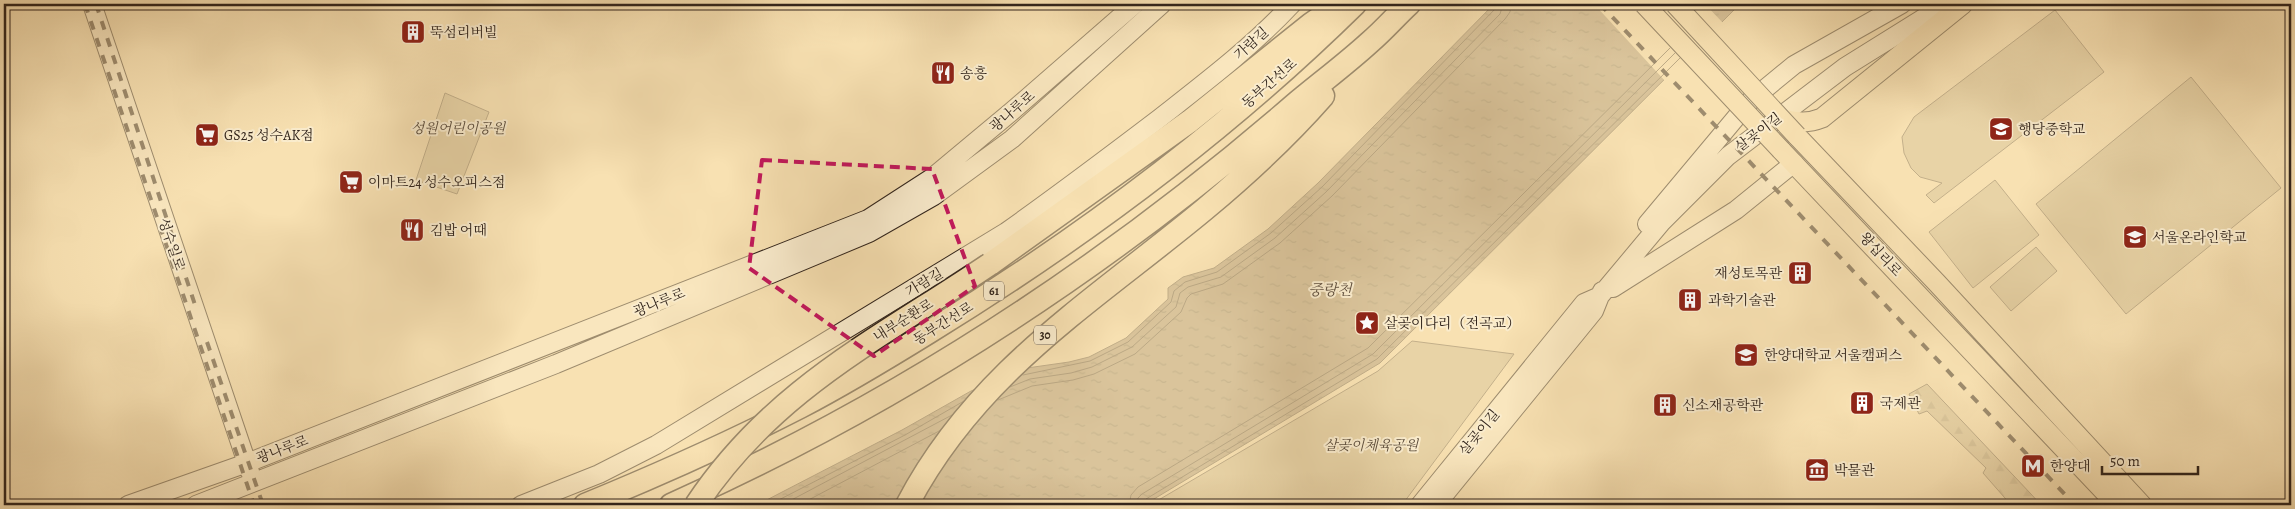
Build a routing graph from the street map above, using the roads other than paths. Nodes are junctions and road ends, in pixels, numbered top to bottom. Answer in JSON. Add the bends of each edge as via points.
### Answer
{"nodes":[{"id":1,"x":92,"y":4,"type":"edge"},
{"id":2,"x":1135,"y":4,"type":"edge"},
{"id":3,"x":1162,"y":4,"type":"edge"},
{"id":4,"x":1292,"y":4,"type":"edge"},
{"id":5,"x":1299,"y":4,"type":"edge"},
{"id":6,"x":1340,"y":4,"type":"edge"},
{"id":7,"x":1355,"y":4,"type":"edge"},
{"id":8,"x":1409,"y":4,"type":"edge"},
{"id":9,"x":1644,"y":4,"type":"edge"},
{"id":10,"x":1675,"y":4,"type":"edge"},
{"id":11,"x":1902,"y":4,"type":"edge"},
{"id":12,"x":1946,"y":4,"type":"edge"},
{"id":13,"x":1963,"y":4,"type":"edge"},
{"id":14,"x":1280,"y":17,"type":"junction"},
{"id":15,"x":1371,"y":41,"type":"junction"},
{"id":16,"x":1011,"y":112,"type":"junction"},
{"id":17,"x":1781,"y":119,"type":"junction"},
{"id":18,"x":1024,"y":128,"type":"junction"},
{"id":19,"x":1788,"y":156,"type":"junction"},
{"id":20,"x":1600,"y":296,"type":"junction"},
{"id":21,"x":247,"y":463,"type":"junction"},
{"id":22,"x":254,"y":484,"type":"junction"},
{"id":23,"x":128,"y":505,"type":"edge"},
{"id":24,"x":196,"y":505,"type":"edge"},
{"id":25,"x":521,"y":505,"type":"edge"},
{"id":26,"x":585,"y":505,"type":"edge"},
{"id":27,"x":671,"y":505,"type":"edge"},
{"id":28,"x":696,"y":505,"type":"edge"},
{"id":29,"x":907,"y":505,"type":"edge"},
{"id":30,"x":1420,"y":505,"type":"edge"},
{"id":31,"x":1436,"y":505,"type":"edge"},
{"id":32,"x":2117,"y":505,"type":"edge"},
{"id":33,"x":2142,"y":505,"type":"edge"}],
"edges":[{"from":1,"to":21,"type":"main road","name":"성수일로"},
{"from":2,"to":16,"type":"main road","name":"광나루로"},
{"from":3,"to":18,"type":"main road","name":"광나루로"},
{"from":4,"to":14,"type":"main road","name":"가람길"},
{"from":5,"to":14,"type":"main road"},
{"from":6,"to":28,"type":"highway","name":"내부순환로","bridge":true,"via":[[1197,115],[990,264],[854,351],[780,407],[742,445]]},
{"from":7,"to":26,"type":"highway","name":"동부간선로","number":"61","via":[[1277,77],[1175,162],[1006,284],[803,406]]},
{"from":8,"to":15,"type":"highway","number":"61"},
{"from":9,"to":19,"type":"main road","name":"왕십리로","bridge":true},
{"from":10,"to":17,"type":"main road","name":"왕십리로","bridge":true},
{"from":11,"to":20,"type":"main road","name":"살곶이길","via":[[1794,65],[1749,102],[1669,194],[1618,261]]},
{"from":12,"to":20,"type":"main road","name":"살곶이길","via":[[1845,67],[1728,156],[1661,223]]},
{"from":13,"to":17,"type":"main road","via":[[1822,118],[1812,123]]},
{"from":14,"to":25,"type":"main road","name":"가람길","via":[[1195,91],[1006,232],[656,445],[599,474]]},
{"from":15,"to":27,"type":"highway","number":"61","via":[[1145,227],[1014,317],[919,377]]},
{"from":15,"to":29,"type":"highway","number":"30","via":[[1301,121],[1254,166],[1205,209],[1038,341],[990,388],[938,451]]},
{"from":16,"to":18,"type":"main road"},
{"from":16,"to":21,"type":"main road","name":"광나루로","via":[[933,177],[868,219]]},
{"from":17,"to":33,"type":"main road","name":"왕십리로","bridge":true},
{"from":18,"to":22,"type":"main road","name":"광나루로","via":[[934,196],[869,233],[556,364]]},
{"from":19,"to":20,"type":"main road","via":[[1736,210]]},
{"from":19,"to":32,"type":"main road","name":"왕십리로"},
{"from":20,"to":30,"type":"main road","name":"살곶이길","via":[[1584,303]]},
{"from":20,"to":31,"type":"main road","name":"살곶이길","via":[[1594,311]]},
{"from":21,"to":22,"type":"main road","name":"성수일로"},
{"from":21,"to":23,"type":"main road","name":"광나루로"},
{"from":22,"to":24,"type":"main road","name":"광나루로"}]}
